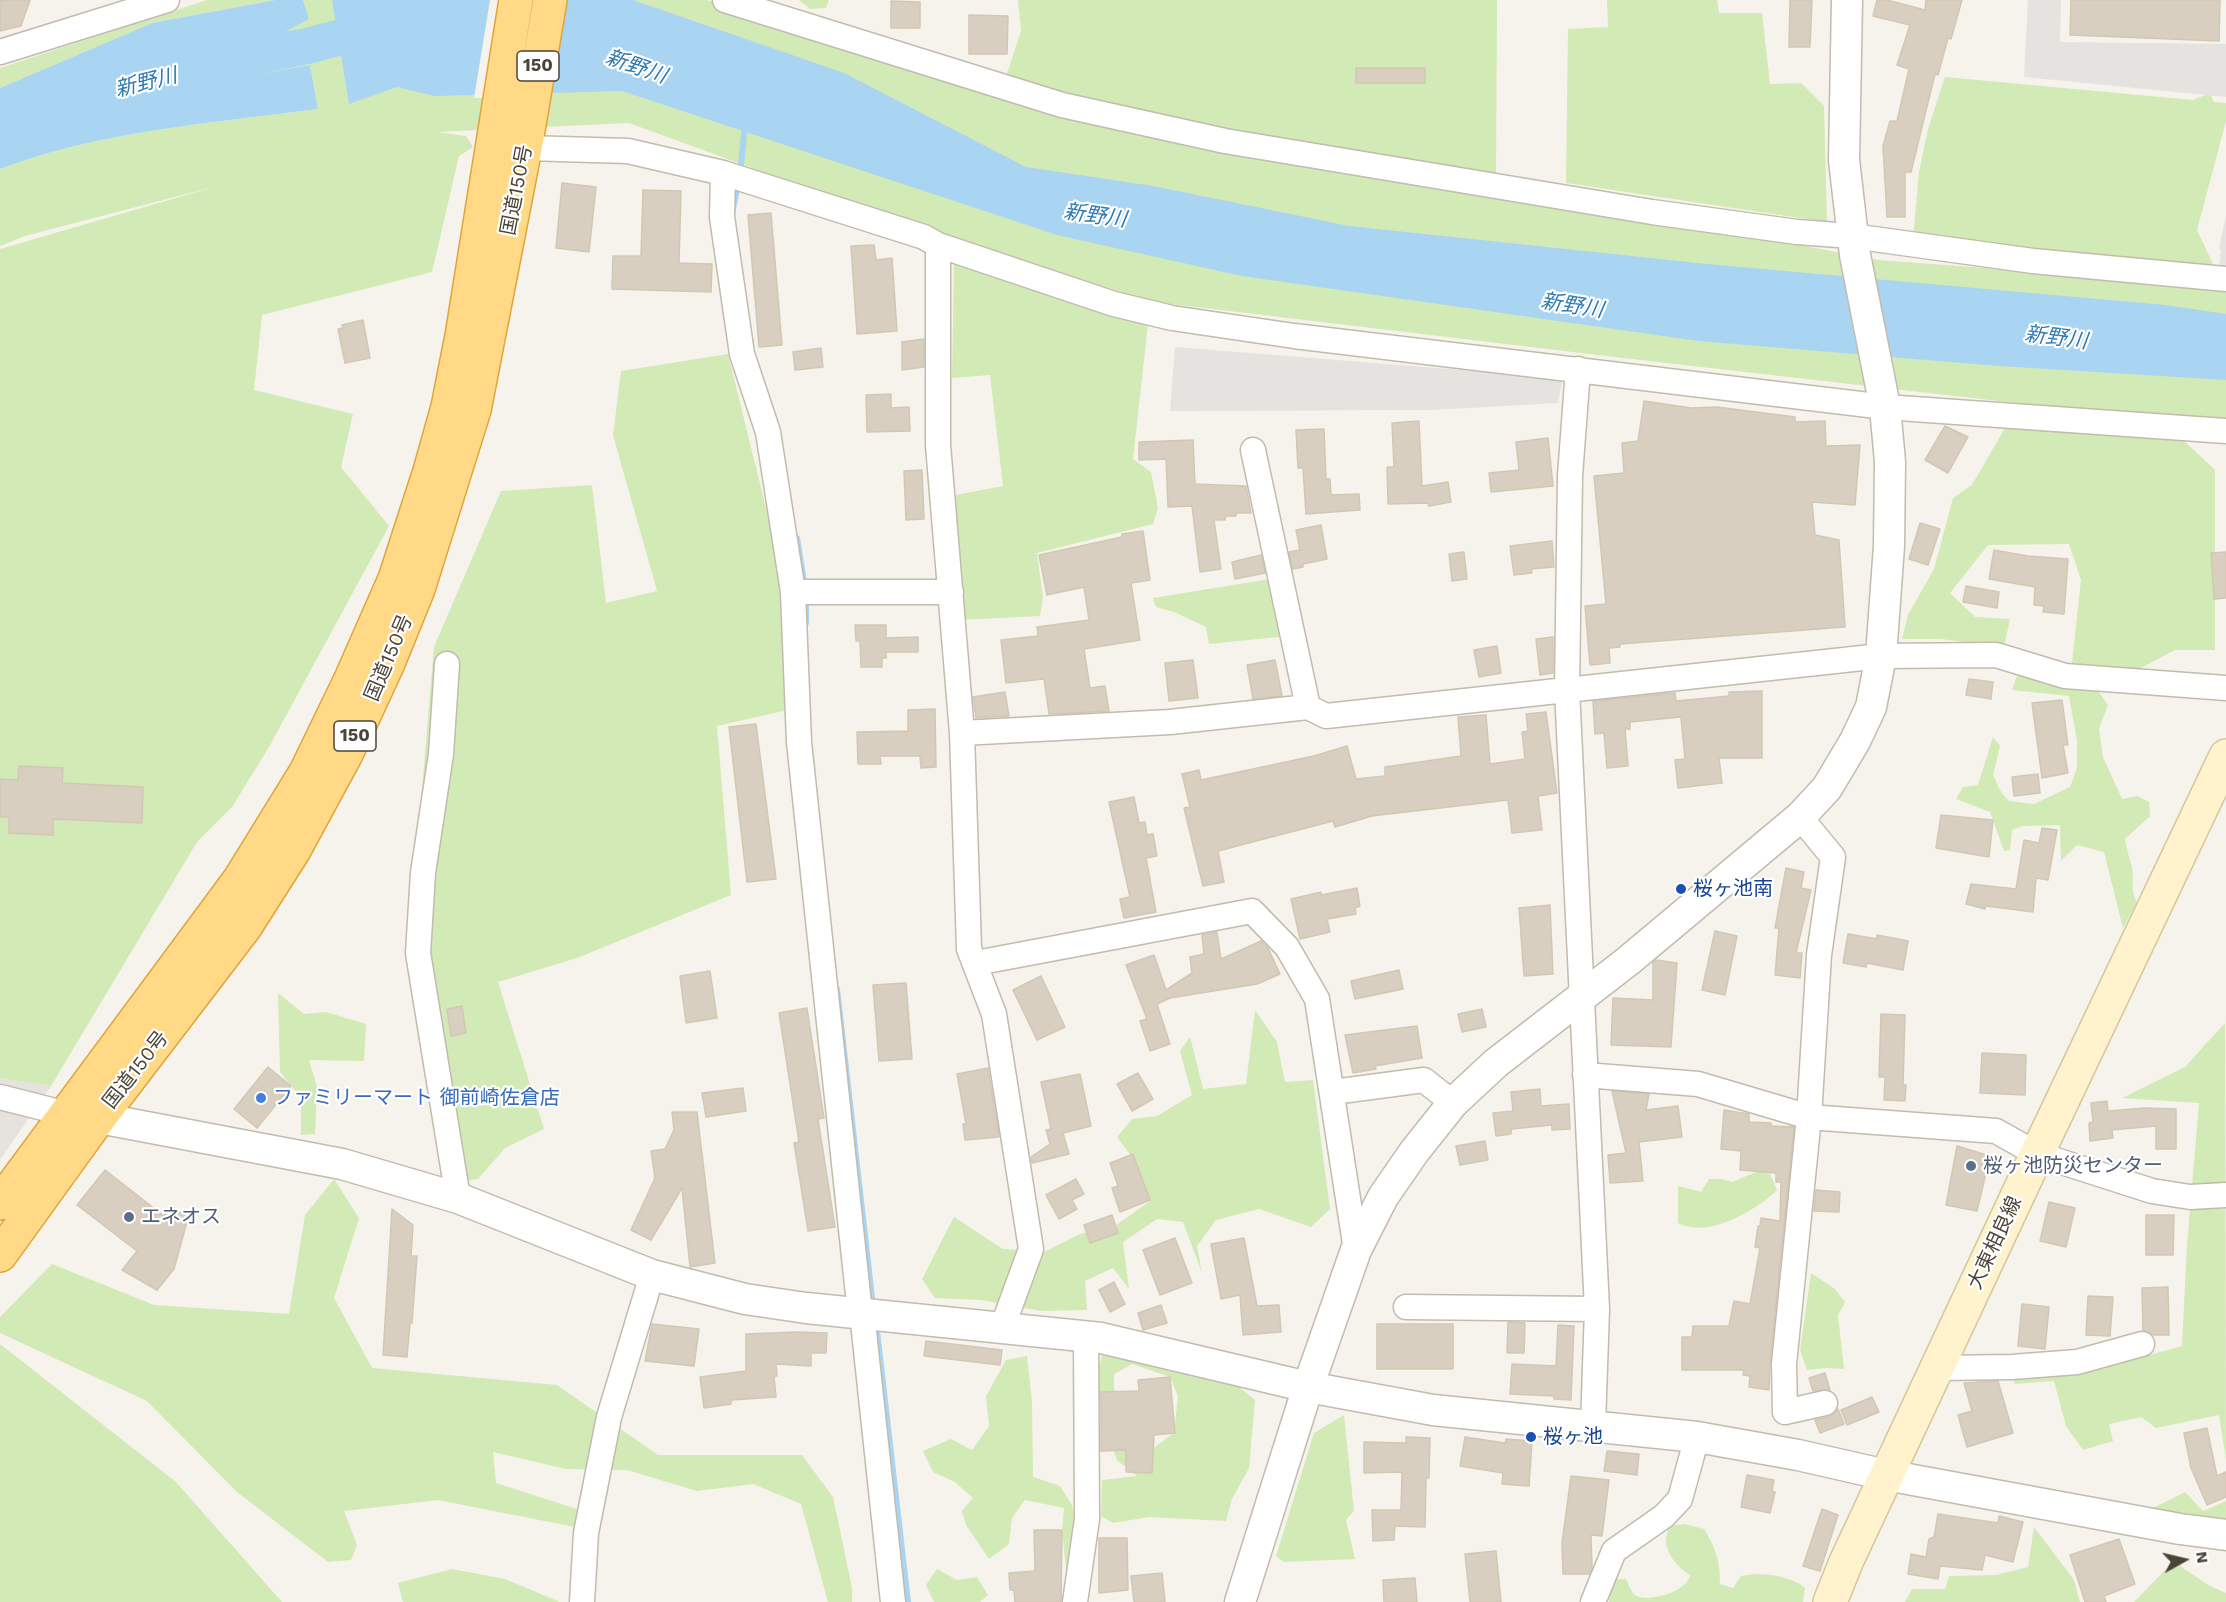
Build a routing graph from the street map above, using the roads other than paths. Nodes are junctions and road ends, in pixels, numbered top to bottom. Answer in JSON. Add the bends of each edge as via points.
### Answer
{"nodes":[{"id":1,"x":167,"y":0,"type":"edge"},
{"id":2,"x":516,"y":0,"type":"edge"},
{"id":3,"x":550,"y":0,"type":"edge"},
{"id":4,"x":725,"y":0,"type":"edge"},
{"id":5,"x":1847,"y":0,"type":"edge"},
{"id":6,"x":0,"y":52,"type":"edge"},
{"id":7,"x":526,"y":140,"type":"junction"},
{"id":8,"x":723,"y":173,"type":"junction"},
{"id":9,"x":938,"y":245,"type":"junction"},
{"id":10,"x":1853,"y":245,"type":"junction"},
{"id":11,"x":2226,"y":279,"type":"edge"},
{"id":12,"x":1578,"y":369,"type":"junction"},
{"id":13,"x":1883,"y":399,"type":"junction"},
{"id":14,"x":2226,"y":431,"type":"edge"},
{"id":15,"x":1253,"y":450,"type":"dead end"},
{"id":16,"x":793,"y":592,"type":"junction"},
{"id":17,"x":951,"y":592,"type":"junction"},
{"id":18,"x":1881,"y":656,"type":"junction"},
{"id":19,"x":447,"y":664,"type":"dead end"},
{"id":20,"x":2226,"y":688,"type":"edge"},
{"id":21,"x":1567,"y":690,"type":"junction"},
{"id":22,"x":1308,"y":707,"type":"junction"},
{"id":23,"x":962,"y":733,"type":"junction"},
{"id":24,"x":2226,"y":756,"type":"edge"},
{"id":25,"x":1800,"y":817,"type":"junction"},
{"id":26,"x":976,"y":963,"type":"junction"},
{"id":27,"x":1582,"y":995,"type":"junction"},
{"id":28,"x":1586,"y":1075,"type":"junction"},
{"id":29,"x":1333,"y":1092,"type":"junction"},
{"id":30,"x":0,"y":1097,"type":"edge"},
{"id":31,"x":1453,"y":1103,"type":"junction"},
{"id":32,"x":67,"y":1114,"type":"junction"},
{"id":33,"x":1809,"y":1117,"type":"junction"},
{"id":34,"x":99,"y":1118,"type":"junction"},
{"id":35,"x":2037,"y":1154,"type":"junction"},
{"id":36,"x":2226,"y":1195,"type":"edge"},
{"id":37,"x":458,"y":1198,"type":"junction"},
{"id":38,"x":0,"y":1203,"type":"edge"},
{"id":39,"x":1356,"y":1250,"type":"junction"},
{"id":40,"x":0,"y":1254,"type":"edge"},
{"id":41,"x":652,"y":1275,"type":"junction"},
{"id":42,"x":1406,"y":1306,"type":"dead end"},
{"id":43,"x":1597,"y":1309,"type":"junction"},
{"id":44,"x":861,"y":1313,"type":"junction"},
{"id":45,"x":1002,"y":1328,"type":"junction"},
{"id":46,"x":1086,"y":1336,"type":"junction"},
{"id":47,"x":2142,"y":1344,"type":"dead end"},
{"id":48,"x":1937,"y":1368,"type":"junction"},
{"id":49,"x":1308,"y":1387,"type":"junction"},
{"id":50,"x":1825,"y":1403,"type":"dead end"},
{"id":51,"x":1593,"y":1425,"type":"junction"},
{"id":52,"x":1697,"y":1437,"type":"junction"},
{"id":53,"x":1886,"y":1475,"type":"junction"},
{"id":54,"x":2226,"y":1534,"type":"edge"},
{"id":55,"x":582,"y":1602,"type":"edge"},
{"id":56,"x":893,"y":1602,"type":"edge"},
{"id":57,"x":1076,"y":1602,"type":"edge"},
{"id":58,"x":1240,"y":1602,"type":"edge"},
{"id":59,"x":1593,"y":1602,"type":"edge"},
{"id":60,"x":1830,"y":1602,"type":"edge"}],
"edges":[{"from":1,"to":6,"type":"street"},
{"from":2,"to":32,"type":"highway","name":"国道150号","number":"150","via":[[448,407],[394,579],[306,772],[240,879]]},
{"from":3,"to":7,"type":"highway","name":"国道150号","number":"150"},
{"from":4,"to":10,"type":"street","via":[[1113,118],[1225,141],[1652,212],[1797,232]]},
{"from":5,"to":10,"type":"street","via":[[1844,160]]},
{"from":7,"to":8,"type":"street","via":[[628,151]]},
{"from":7,"to":34,"type":"highway","name":"国道150号","number":"150","via":[[474,410],[418,588],[388,663],[346,754],[294,850],[245,927]]},
{"from":8,"to":9,"type":"street","via":[[924,237]]},
{"from":8,"to":16,"type":"street","via":[[722,217],[742,354],[768,432]]},
{"from":9,"to":12,"type":"street","via":[[1113,304],[1172,318]]},
{"from":9,"to":17,"type":"street","via":[[938,445]]},
{"from":10,"to":11,"type":"street"},
{"from":10,"to":13,"type":"street"},
{"from":12,"to":13,"type":"street"},
{"from":12,"to":21,"type":"street","via":[[1570,476]]},
{"from":13,"to":14,"type":"street"},
{"from":13,"to":18,"type":"street","via":[[1890,462]]},
{"from":15,"to":22,"type":"street"},
{"from":16,"to":17,"type":"street"},
{"from":16,"to":44,"type":"street","via":[[799,742]]},
{"from":17,"to":23,"type":"street"},
{"from":18,"to":20,"type":"street","via":[[1996,655],[2065,676]]},
{"from":18,"to":21,"type":"street"},
{"from":18,"to":25,"type":"street","via":[[1871,707],[1855,741],[1827,788]]},
{"from":19,"to":37,"type":"street","via":[[441,754],[423,873],[418,953]]},
{"from":21,"to":22,"type":"street","via":[[1326,716]]},
{"from":21,"to":27,"type":"street"},
{"from":22,"to":23,"type":"street","via":[[1170,722]]},
{"from":23,"to":26,"type":"street","via":[[969,949]]},
{"from":24,"to":35,"type":"main road","name":"大東相良線"},
{"from":25,"to":27,"type":"street"},
{"from":25,"to":33,"type":"street","via":[[1833,857],[1820,955]]},
{"from":26,"to":29,"type":"street","via":[[1252,912],[1287,947],[1317,999]]},
{"from":26,"to":45,"type":"street","via":[[993,1014],[1031,1249]]},
{"from":27,"to":28,"type":"street"},
{"from":27,"to":31,"type":"street","via":[[1496,1063]]},
{"from":28,"to":33,"type":"street","via":[[1698,1084]]},
{"from":28,"to":43,"type":"street"},
{"from":29,"to":31,"type":"street","via":[[1424,1080]]},
{"from":29,"to":39,"type":"street"},
{"from":30,"to":32,"type":"street"},
{"from":31,"to":39,"type":"street","via":[[1383,1197]]},
{"from":32,"to":34,"type":"street"},
{"from":32,"to":38,"type":"highway","name":"国道150号","number":"150"},
{"from":33,"to":35,"type":"street","via":[[1996,1131]]},
{"from":33,"to":50,"type":"street","via":[[1784,1364],[1785,1412]]},
{"from":34,"to":37,"type":"street","via":[[342,1164]]},
{"from":34,"to":40,"type":"highway","name":"国道150号","number":"150"},
{"from":35,"to":36,"type":"street","via":[[2152,1191],[2190,1197]]},
{"from":35,"to":48,"type":"main road","name":"大東相良線"},
{"from":37,"to":41,"type":"street"},
{"from":39,"to":49,"type":"street"},
{"from":41,"to":44,"type":"street","via":[[745,1299]]},
{"from":41,"to":55,"type":"street","via":[[609,1417],[586,1533]]},
{"from":42,"to":43,"type":"street"},
{"from":43,"to":51,"type":"street"},
{"from":44,"to":45,"type":"street"},
{"from":44,"to":56,"type":"street"},
{"from":45,"to":46,"type":"street"},
{"from":46,"to":49,"type":"street"},
{"from":46,"to":57,"type":"street","via":[[1088,1519]]},
{"from":47,"to":48,"type":"street","via":[[2077,1362]]},
{"from":48,"to":53,"type":"main road","name":"大東相良線"},
{"from":49,"to":51,"type":"street","via":[[1433,1410]]},
{"from":49,"to":58,"type":"street"},
{"from":51,"to":52,"type":"street"},
{"from":52,"to":53,"type":"street"},
{"from":52,"to":59,"type":"street","via":[[1680,1499],[1664,1516],[1614,1551]]},
{"from":53,"to":54,"type":"street"},
{"from":53,"to":60,"type":"main road","name":"大東相良線"}]}
